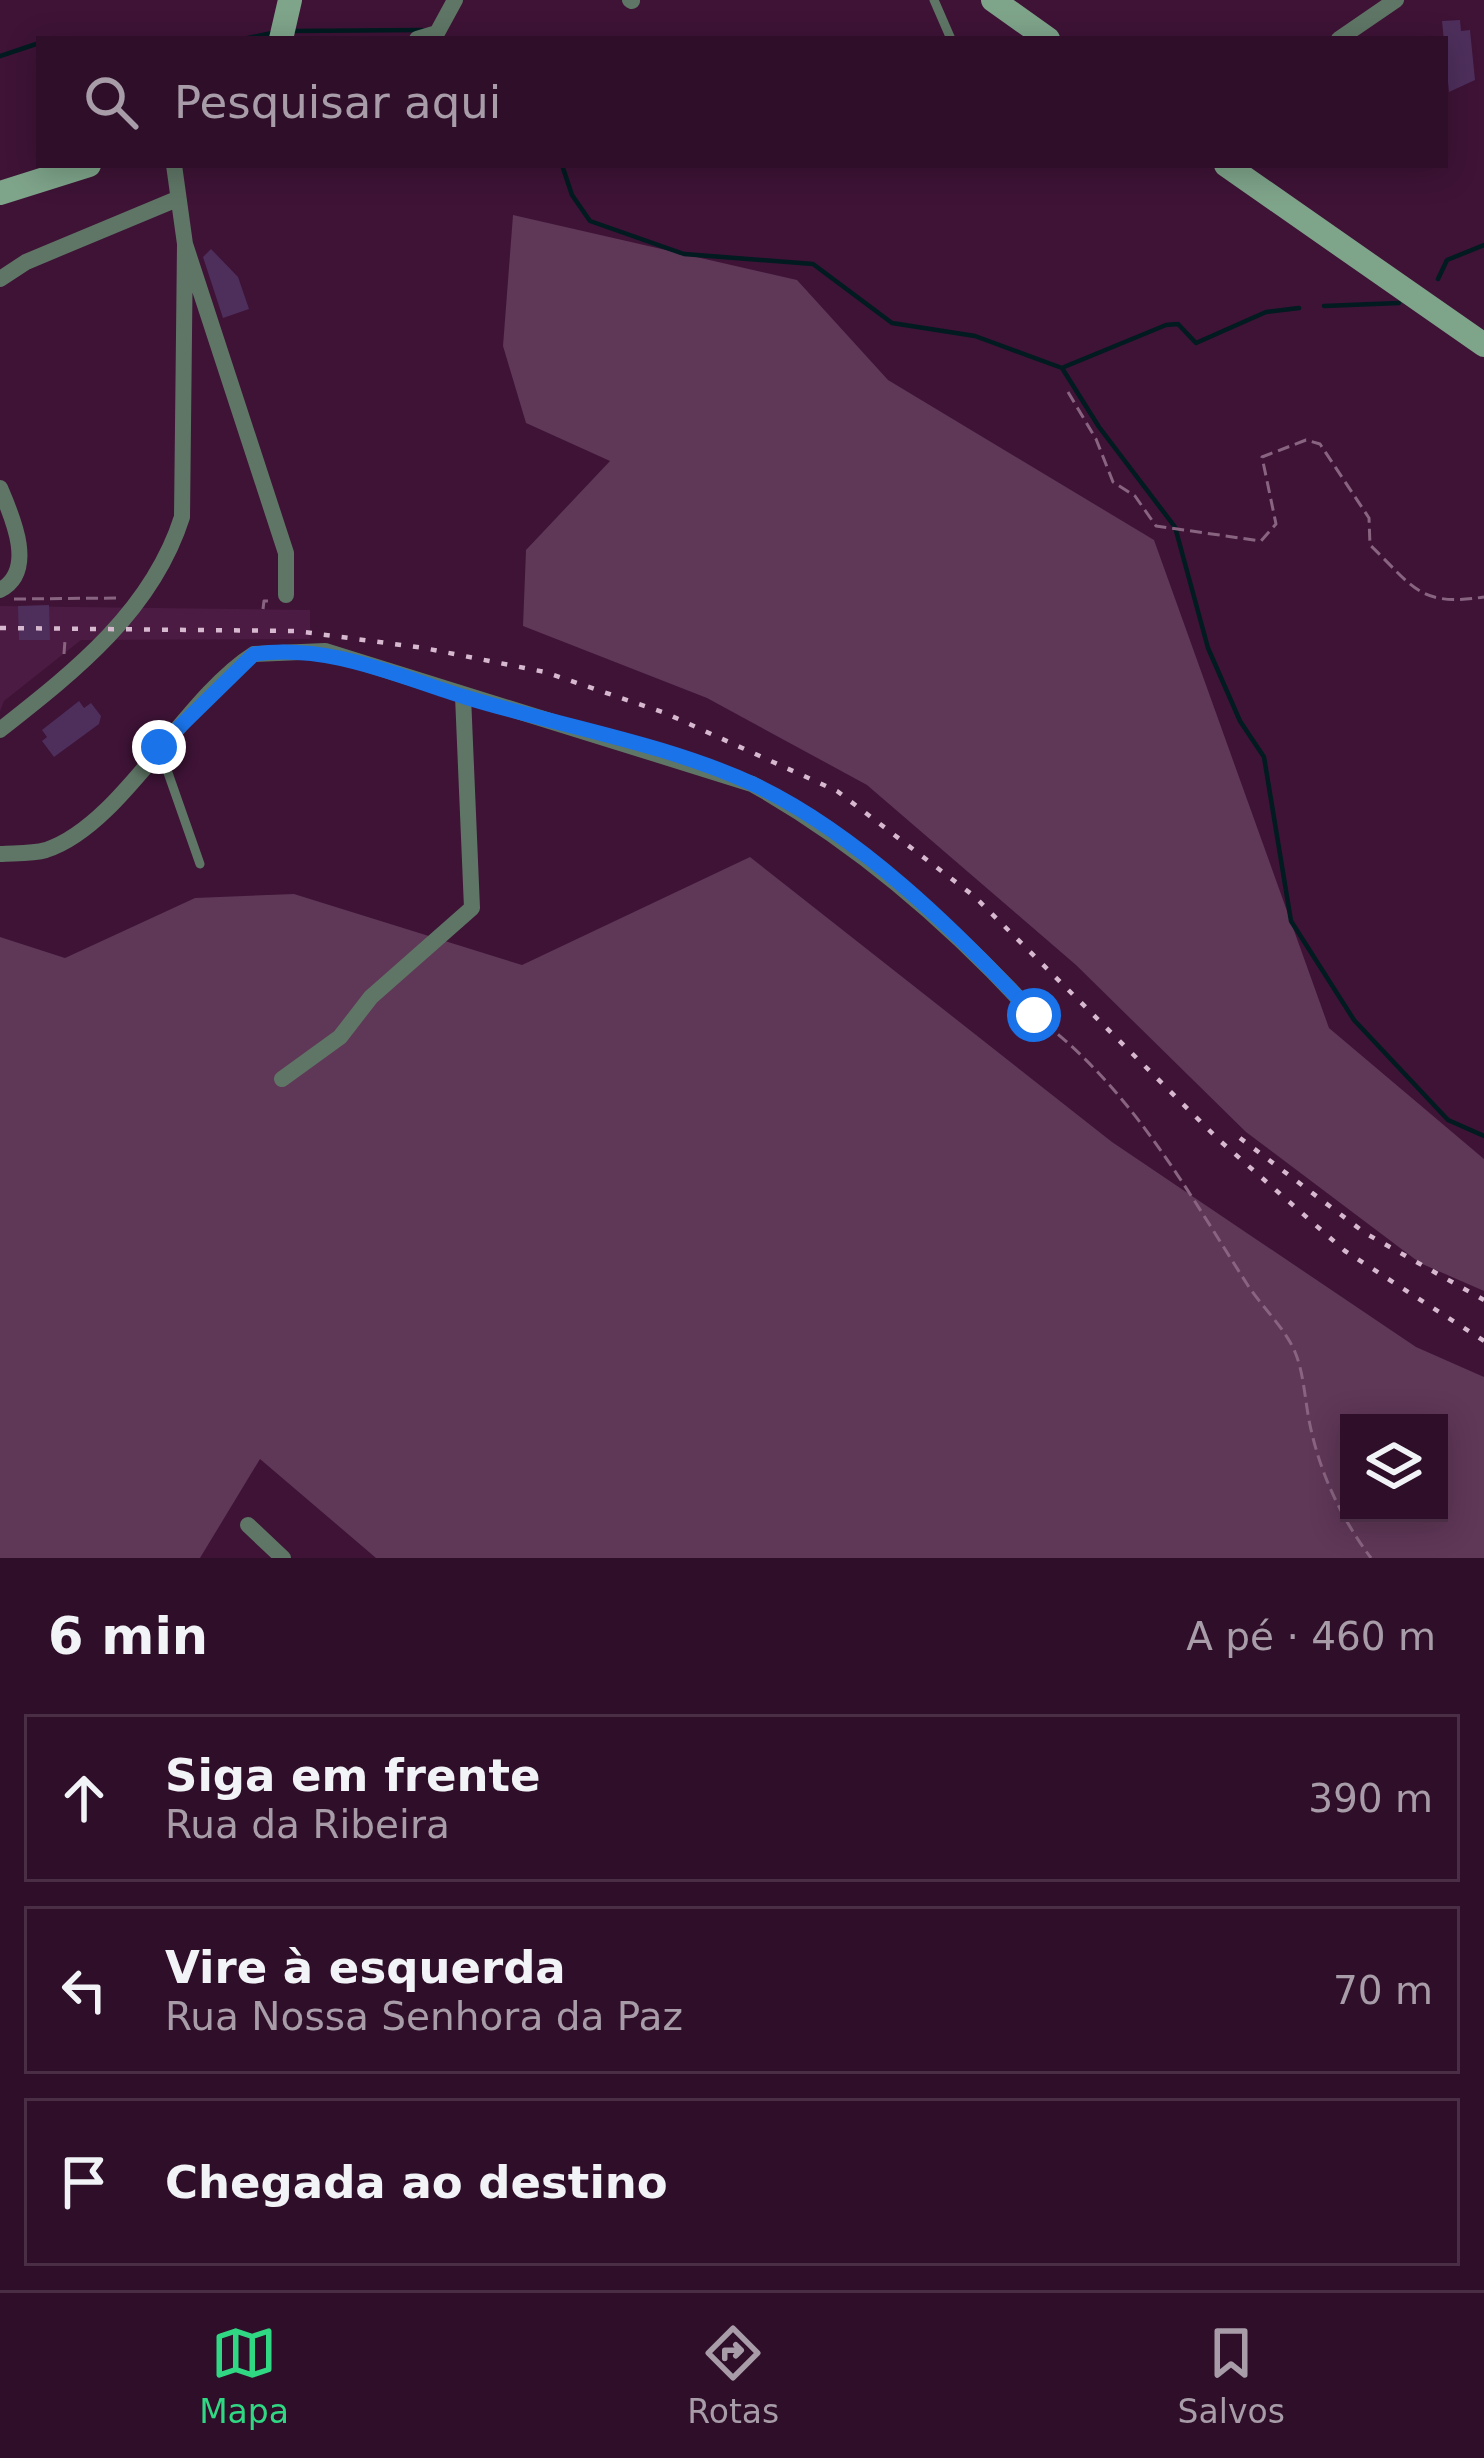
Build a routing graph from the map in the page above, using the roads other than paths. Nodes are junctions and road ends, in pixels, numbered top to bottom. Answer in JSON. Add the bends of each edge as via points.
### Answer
{"nodes":[{"id":1,"x":455,"y":0,"type":"edge"},
{"id":2,"x":934,"y":0,"type":"edge"},
{"id":3,"x":993,"y":0,"type":"edge"},
{"id":4,"x":1396,"y":0,"type":"edge"},
{"id":5,"x":427,"y":36,"type":"edge"},
{"id":6,"x":950,"y":36,"type":"edge"},
{"id":7,"x":1044,"y":36,"type":"edge"},
{"id":8,"x":1344,"y":36,"type":"edge"},
{"id":9,"x":79,"y":168,"type":"edge"},
{"id":10,"x":174,"y":168,"type":"edge"},
{"id":11,"x":1230,"y":168,"type":"edge"},
{"id":12,"x":0,"y":193,"type":"edge"},
{"id":13,"x":178,"y":199,"type":"junction"},
{"id":14,"x":185,"y":244,"type":"junction"},
{"id":15,"x":0,"y":279,"type":"edge"},
{"id":16,"x":1484,"y":345,"type":"edge"},
{"id":17,"x":0,"y":488,"type":"edge"},
{"id":18,"x":0,"y":590,"type":"edge"},
{"id":19,"x":286,"y":595,"type":"dead end"},
{"id":20,"x":463,"y":696,"type":"junction"},
{"id":21,"x":0,"y":730,"type":"edge"},
{"id":22,"x":159,"y":747,"type":"junction"},
{"id":23,"x":0,"y":854,"type":"edge"},
{"id":24,"x":200,"y":864,"type":"dead end"},
{"id":25,"x":1034,"y":1015,"type":"road end"},
{"id":26,"x":282,"y":1079,"type":"dead end"},
{"id":27,"x":248,"y":1525,"type":"dead end"},
{"id":28,"x":283,"y":1558,"type":"edge"}],
"edges":[{"from":1,"to":5,"type":"street","via":[[437,33]]},
{"from":2,"to":6,"type":"lane"},
{"from":3,"to":7,"type":"main road"},
{"from":4,"to":8,"type":"street"},
{"from":9,"to":12,"type":"main road"},
{"from":10,"to":13,"type":"street"},
{"from":11,"to":16,"type":"main road"},
{"from":13,"to":14,"type":"street"},
{"from":13,"to":15,"type":"street"},
{"from":14,"to":19,"type":"street","via":[[286,554]]},
{"from":14,"to":21,"type":"street","via":[[182,517],[171,552],[78,669]]},
{"from":17,"to":18,"type":"street","via":[[19,568]]},
{"from":20,"to":22,"type":"street","via":[[325,652],[275,651],[242,662]]},
{"from":20,"to":25,"type":"street","via":[[752,784],[810,816],[962,936]]},
{"from":20,"to":26,"type":"street","via":[[472,908],[340,1036]]},
{"from":22,"to":23,"type":"street","via":[[134,783],[64,841],[45,851]]},
{"from":22,"to":24,"type":"lane"},
{"from":27,"to":28,"type":"street"}]}
